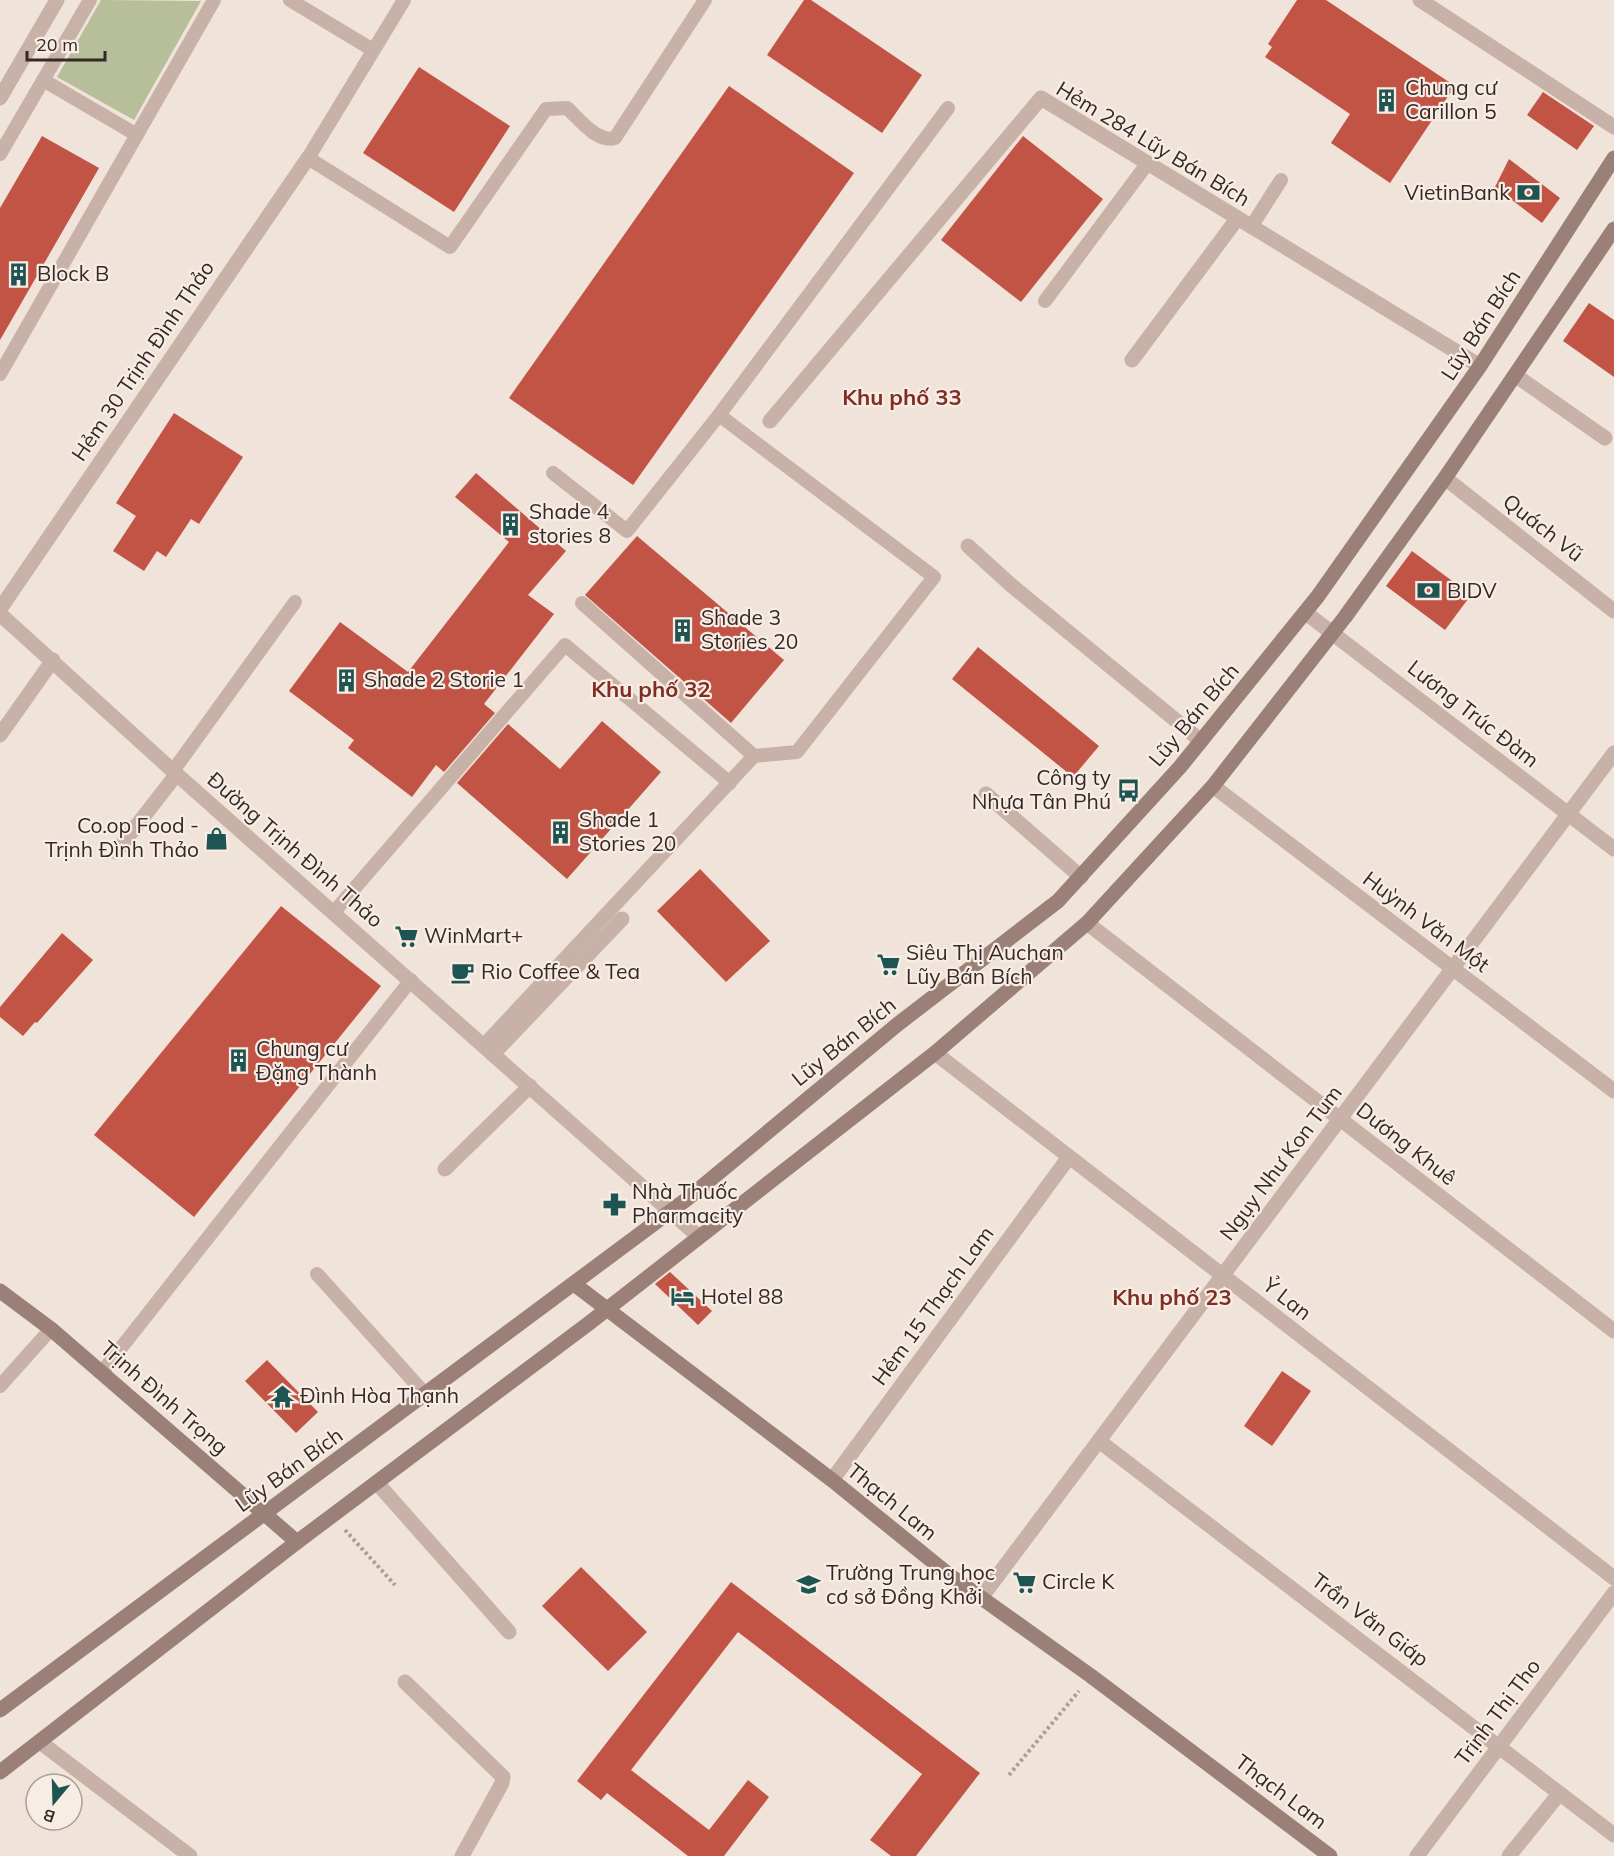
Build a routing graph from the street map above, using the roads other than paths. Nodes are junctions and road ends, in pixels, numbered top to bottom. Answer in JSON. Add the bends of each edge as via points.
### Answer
{"nodes":[{"id":1,"x":57,"y":0,"type":"edge"},
{"id":2,"x":90,"y":0,"type":"edge"},
{"id":3,"x":214,"y":0,"type":"edge"},
{"id":4,"x":290,"y":0,"type":"edge"},
{"id":5,"x":404,"y":0,"type":"edge"},
{"id":6,"x":705,"y":0,"type":"edge"},
{"id":7,"x":1420,"y":0,"type":"edge"},
{"id":8,"x":373,"y":50,"type":"junction"},
{"id":9,"x":43,"y":80,"type":"junction"},
{"id":10,"x":0,"y":98,"type":"edge"},
{"id":11,"x":948,"y":108,"type":"dead end"},
{"id":12,"x":1614,"y":127,"type":"edge"},
{"id":13,"x":137,"y":135,"type":"junction"},
{"id":14,"x":0,"y":154,"type":"edge"},
{"id":15,"x":308,"y":158,"type":"junction"},
{"id":16,"x":1614,"y":158,"type":"edge"},
{"id":17,"x":1147,"y":164,"type":"junction"},
{"id":18,"x":1281,"y":180,"type":"dead end"},
{"id":19,"x":1237,"y":219,"type":"junction"},
{"id":20,"x":1251,"y":227,"type":"junction"},
{"id":21,"x":1614,"y":229,"type":"edge"},
{"id":22,"x":1045,"y":301,"type":"dead end"},
{"id":23,"x":1132,"y":360,"type":"dead end"},
{"id":24,"x":1480,"y":366,"type":"junction"},
{"id":25,"x":0,"y":374,"type":"edge"},
{"id":26,"x":1515,"y":375,"type":"junction"},
{"id":27,"x":719,"y":415,"type":"junction"},
{"id":28,"x":770,"y":421,"type":"dead end"},
{"id":29,"x":1605,"y":438,"type":"dead end"},
{"id":30,"x":553,"y":473,"type":"dead end"},
{"id":31,"x":1445,"y":478,"type":"junction"},
{"id":32,"x":968,"y":546,"type":"dead end"},
{"id":33,"x":295,"y":602,"type":"dead end"},
{"id":34,"x":582,"y":603,"type":"dead end"},
{"id":35,"x":0,"y":609,"type":"edge"},
{"id":36,"x":1614,"y":611,"type":"edge"},
{"id":37,"x":1306,"y":612,"type":"junction"},
{"id":38,"x":0,"y":614,"type":"edge"},
{"id":39,"x":1332,"y":632,"type":"junction"},
{"id":40,"x":53,"y":660,"type":"junction"},
{"id":41,"x":0,"y":735,"type":"edge"},
{"id":42,"x":1200,"y":741,"type":"junction"},
{"id":43,"x":1614,"y":753,"type":"edge"},
{"id":44,"x":754,"y":756,"type":"junction"},
{"id":45,"x":174,"y":773,"type":"junction"},
{"id":46,"x":730,"y":783,"type":"junction"},
{"id":47,"x":1213,"y":786,"type":"junction"},
{"id":48,"x":986,"y":794,"type":"dead end"},
{"id":49,"x":1569,"y":814,"type":"junction"},
{"id":50,"x":1614,"y":849,"type":"edge"},
{"id":51,"x":116,"y":852,"type":"dead end"},
{"id":52,"x":1081,"y":877,"type":"junction"},
{"id":53,"x":334,"y":912,"type":"junction"},
{"id":54,"x":622,"y":919,"type":"dead end"},
{"id":55,"x":1087,"y":923,"type":"junction"},
{"id":56,"x":1453,"y":969,"type":"junction"},
{"id":57,"x":411,"y":980,"type":"junction"},
{"id":58,"x":489,"y":1049,"type":"junction"},
{"id":59,"x":935,"y":1053,"type":"junction"},
{"id":60,"x":530,"y":1086,"type":"junction"},
{"id":61,"x":1614,"y":1091,"type":"edge"},
{"id":62,"x":1340,"y":1120,"type":"junction"},
{"id":63,"x":1069,"y":1157,"type":"junction"},
{"id":64,"x":445,"y":1169,"type":"dead end"},
{"id":65,"x":671,"y":1210,"type":"junction"},
{"id":66,"x":698,"y":1236,"type":"junction"},
{"id":67,"x":317,"y":1274,"type":"dead end"},
{"id":68,"x":1223,"y":1276,"type":"junction"},
{"id":69,"x":574,"y":1284,"type":"junction"},
{"id":70,"x":0,"y":1291,"type":"edge"},
{"id":71,"x":607,"y":1308,"type":"junction"},
{"id":72,"x":51,"y":1329,"type":"junction"},
{"id":73,"x":1614,"y":1331,"type":"edge"},
{"id":74,"x":102,"y":1372,"type":"junction"},
{"id":75,"x":0,"y":1386,"type":"edge"},
{"id":76,"x":426,"y":1395,"type":"junction"},
{"id":77,"x":1099,"y":1441,"type":"junction"},
{"id":78,"x":832,"y":1480,"type":"junction"},
{"id":79,"x":377,"y":1483,"type":"junction"},
{"id":80,"x":266,"y":1513,"type":"junction"},
{"id":81,"x":297,"y":1542,"type":"junction"},
{"id":82,"x":1614,"y":1578,"type":"edge"},
{"id":83,"x":1614,"y":1593,"type":"edge"},
{"id":84,"x":981,"y":1598,"type":"junction"},
{"id":85,"x":508,"y":1632,"type":"dead end"},
{"id":86,"x":405,"y":1683,"type":"dead end"},
{"id":87,"x":0,"y":1710,"type":"edge"},
{"id":88,"x":40,"y":1742,"type":"junction"},
{"id":89,"x":1499,"y":1745,"type":"junction"},
{"id":90,"x":0,"y":1772,"type":"edge"},
{"id":91,"x":1559,"y":1794,"type":"junction"},
{"id":92,"x":1614,"y":1835,"type":"edge"},
{"id":93,"x":190,"y":1856,"type":"edge"},
{"id":94,"x":462,"y":1856,"type":"edge"},
{"id":95,"x":1330,"y":1856,"type":"edge"},
{"id":96,"x":1417,"y":1856,"type":"edge"},
{"id":97,"x":1509,"y":1856,"type":"edge"}],
"edges":[{"from":1,"to":10,"type":"street"},
{"from":2,"to":9,"type":"lane"},
{"from":3,"to":13,"type":"lane"},
{"from":4,"to":8,"type":"lane"},
{"from":5,"to":8,"type":"lane","name":"Hẻm 30 Trịnh Đình Thảo"},
{"from":6,"to":15,"type":"lane","via":[[615,138],[599,136],[567,108],[546,109],[450,247]]},
{"from":7,"to":12,"type":"street"},
{"from":8,"to":15,"type":"lane","name":"Hẻm 30 Trịnh Đình Thảo"},
{"from":9,"to":13,"type":"lane"},
{"from":9,"to":14,"type":"lane"},
{"from":11,"to":27,"type":"lane"},
{"from":13,"to":25,"type":"lane"},
{"from":15,"to":35,"type":"street","name":"Hẻm 30 Trịnh Đình Thảo"},
{"from":16,"to":24,"type":"main road","name":"Lũy Bán Bích"},
{"from":17,"to":19,"type":"street","name":"Hẻm 284 Lũy Bán Bích"},
{"from":17,"to":22,"type":"lane"},
{"from":17,"to":28,"type":"street","name":"Hẻm 284 Lũy Bán Bích","via":[[1041,98]]},
{"from":18,"to":20,"type":"lane"},
{"from":19,"to":20,"type":"street","name":"Hẻm 284 Lũy Bán Bích"},
{"from":19,"to":23,"type":"street"},
{"from":20,"to":24,"type":"street","name":"Hẻm 284 Lũy Bán Bích"},
{"from":21,"to":26,"type":"main road"},
{"from":24,"to":37,"type":"main road","name":"Lũy Bán Bích"},
{"from":26,"to":29,"type":"street"},
{"from":26,"to":31,"type":"main road"},
{"from":27,"to":30,"type":"lane","via":[[627,531]]},
{"from":27,"to":44,"type":"lane","via":[[934,577],[797,752]]},
{"from":31,"to":36,"type":"street","name":"Quách Vũ"},
{"from":31,"to":39,"type":"main road"},
{"from":32,"to":42,"type":"street"},
{"from":33,"to":45,"type":"lane"},
{"from":34,"to":44,"type":"lane"},
{"from":37,"to":39,"type":"street","name":"Lương Trúc Đàm"},
{"from":37,"to":42,"type":"main road","name":"Lũy Bán Bích"},
{"from":38,"to":40,"type":"street","name":"Đường Trịnh Đình Thảo"},
{"from":39,"to":47,"type":"main road"},
{"from":39,"to":49,"type":"street","name":"Lương Trúc Đàm"},
{"from":40,"to":41,"type":"street"},
{"from":40,"to":45,"type":"street","name":"Đường Trịnh Đình Thảo"},
{"from":42,"to":52,"type":"main road","name":"Lũy Bán Bích"},
{"from":43,"to":49,"type":"street","name":"Ngụy Như Kon Tum"},
{"from":44,"to":46,"type":"lane"},
{"from":45,"to":51,"type":"street"},
{"from":45,"to":53,"type":"street","name":"Đường Trịnh Đình Thảo"},
{"from":46,"to":53,"type":"lane","via":[[565,645]]},
{"from":46,"to":58,"type":"lane"},
{"from":47,"to":55,"type":"main road"},
{"from":47,"to":56,"type":"street","name":"Huỳnh Văn Một"},
{"from":48,"to":52,"type":"street"},
{"from":49,"to":50,"type":"street","name":"Lương Trúc Đàm"},
{"from":49,"to":56,"type":"street","name":"Ngụy Như Kon Tum"},
{"from":52,"to":65,"type":"main road","name":"Lũy Bán Bích","via":[[1058,902],[898,1024]]},
{"from":53,"to":57,"type":"street","name":"Đường Trịnh Đình Thảo"},
{"from":54,"to":58,"type":"street"},
{"from":55,"to":59,"type":"main road"},
{"from":55,"to":62,"type":"street","name":"Dương Khuê"},
{"from":56,"to":61,"type":"street","name":"Huỳnh Văn Một"},
{"from":56,"to":62,"type":"street","name":"Ngụy Như Kon Tum"},
{"from":57,"to":58,"type":"street","name":"Đường Trịnh Đình Thảo"},
{"from":57,"to":74,"type":"lane"},
{"from":58,"to":60,"type":"street","name":"Đường Trịnh Đình Thảo"},
{"from":59,"to":63,"type":"street","name":"Ỷ Lan"},
{"from":59,"to":66,"type":"main road"},
{"from":60,"to":64,"type":"street"},
{"from":60,"to":65,"type":"street","name":"Đường Trịnh Đình Thảo"},
{"from":62,"to":68,"type":"street","name":"Ngụy Như Kon Tum"},
{"from":62,"to":73,"type":"street","name":"Dương Khuê"},
{"from":63,"to":68,"type":"street","name":"Ỷ Lan"},
{"from":63,"to":78,"type":"street","name":"Hẻm 15 Thạch Lam"},
{"from":65,"to":66,"type":"street","name":"Đường Trịnh Đình Thảo"},
{"from":65,"to":69,"type":"main road","name":"Lũy Bán Bích"},
{"from":66,"to":71,"type":"main road"},
{"from":67,"to":76,"type":"lane"},
{"from":68,"to":77,"type":"street","name":"Ngụy Như Kon Tum"},
{"from":68,"to":82,"type":"street","name":"Ỷ Lan"},
{"from":69,"to":71,"type":"main road","name":"Thạch Lam"},
{"from":69,"to":76,"type":"main road","name":"Lũy Bán Bích"},
{"from":70,"to":72,"type":"main road","name":"Trịnh Đình Trọng"},
{"from":71,"to":78,"type":"main road","name":"Thạch Lam"},
{"from":71,"to":79,"type":"main road"},
{"from":72,"to":74,"type":"main road","name":"Trịnh Đình Trọng"},
{"from":72,"to":75,"type":"lane"},
{"from":74,"to":80,"type":"main road","name":"Trịnh Đình Trọng"},
{"from":76,"to":80,"type":"main road","name":"Lũy Bán Bích"},
{"from":77,"to":84,"type":"street","name":"Ngụy Như Kon Tum"},
{"from":77,"to":89,"type":"street","name":"Trần Văn Giáp"},
{"from":78,"to":84,"type":"main road","name":"Thạch Lam"},
{"from":79,"to":81,"type":"main road"},
{"from":79,"to":85,"type":"street"},
{"from":80,"to":81,"type":"main road","name":"Trịnh Đình Trọng"},
{"from":80,"to":87,"type":"main road","name":"Lũy Bán Bích"},
{"from":81,"to":88,"type":"main road"},
{"from":83,"to":89,"type":"street","name":"Trịnh Thị Tho"},
{"from":84,"to":95,"type":"main road","name":"Thạch Lam"},
{"from":86,"to":94,"type":"street","via":[[501,1772],[502,1783]]},
{"from":88,"to":90,"type":"main road"},
{"from":88,"to":93,"type":"street"},
{"from":89,"to":91,"type":"street","name":"Trần Văn Giáp"},
{"from":89,"to":96,"type":"street","name":"Trịnh Thị Tho"},
{"from":91,"to":92,"type":"street","name":"Trần Văn Giáp"},
{"from":91,"to":97,"type":"street"}]}
